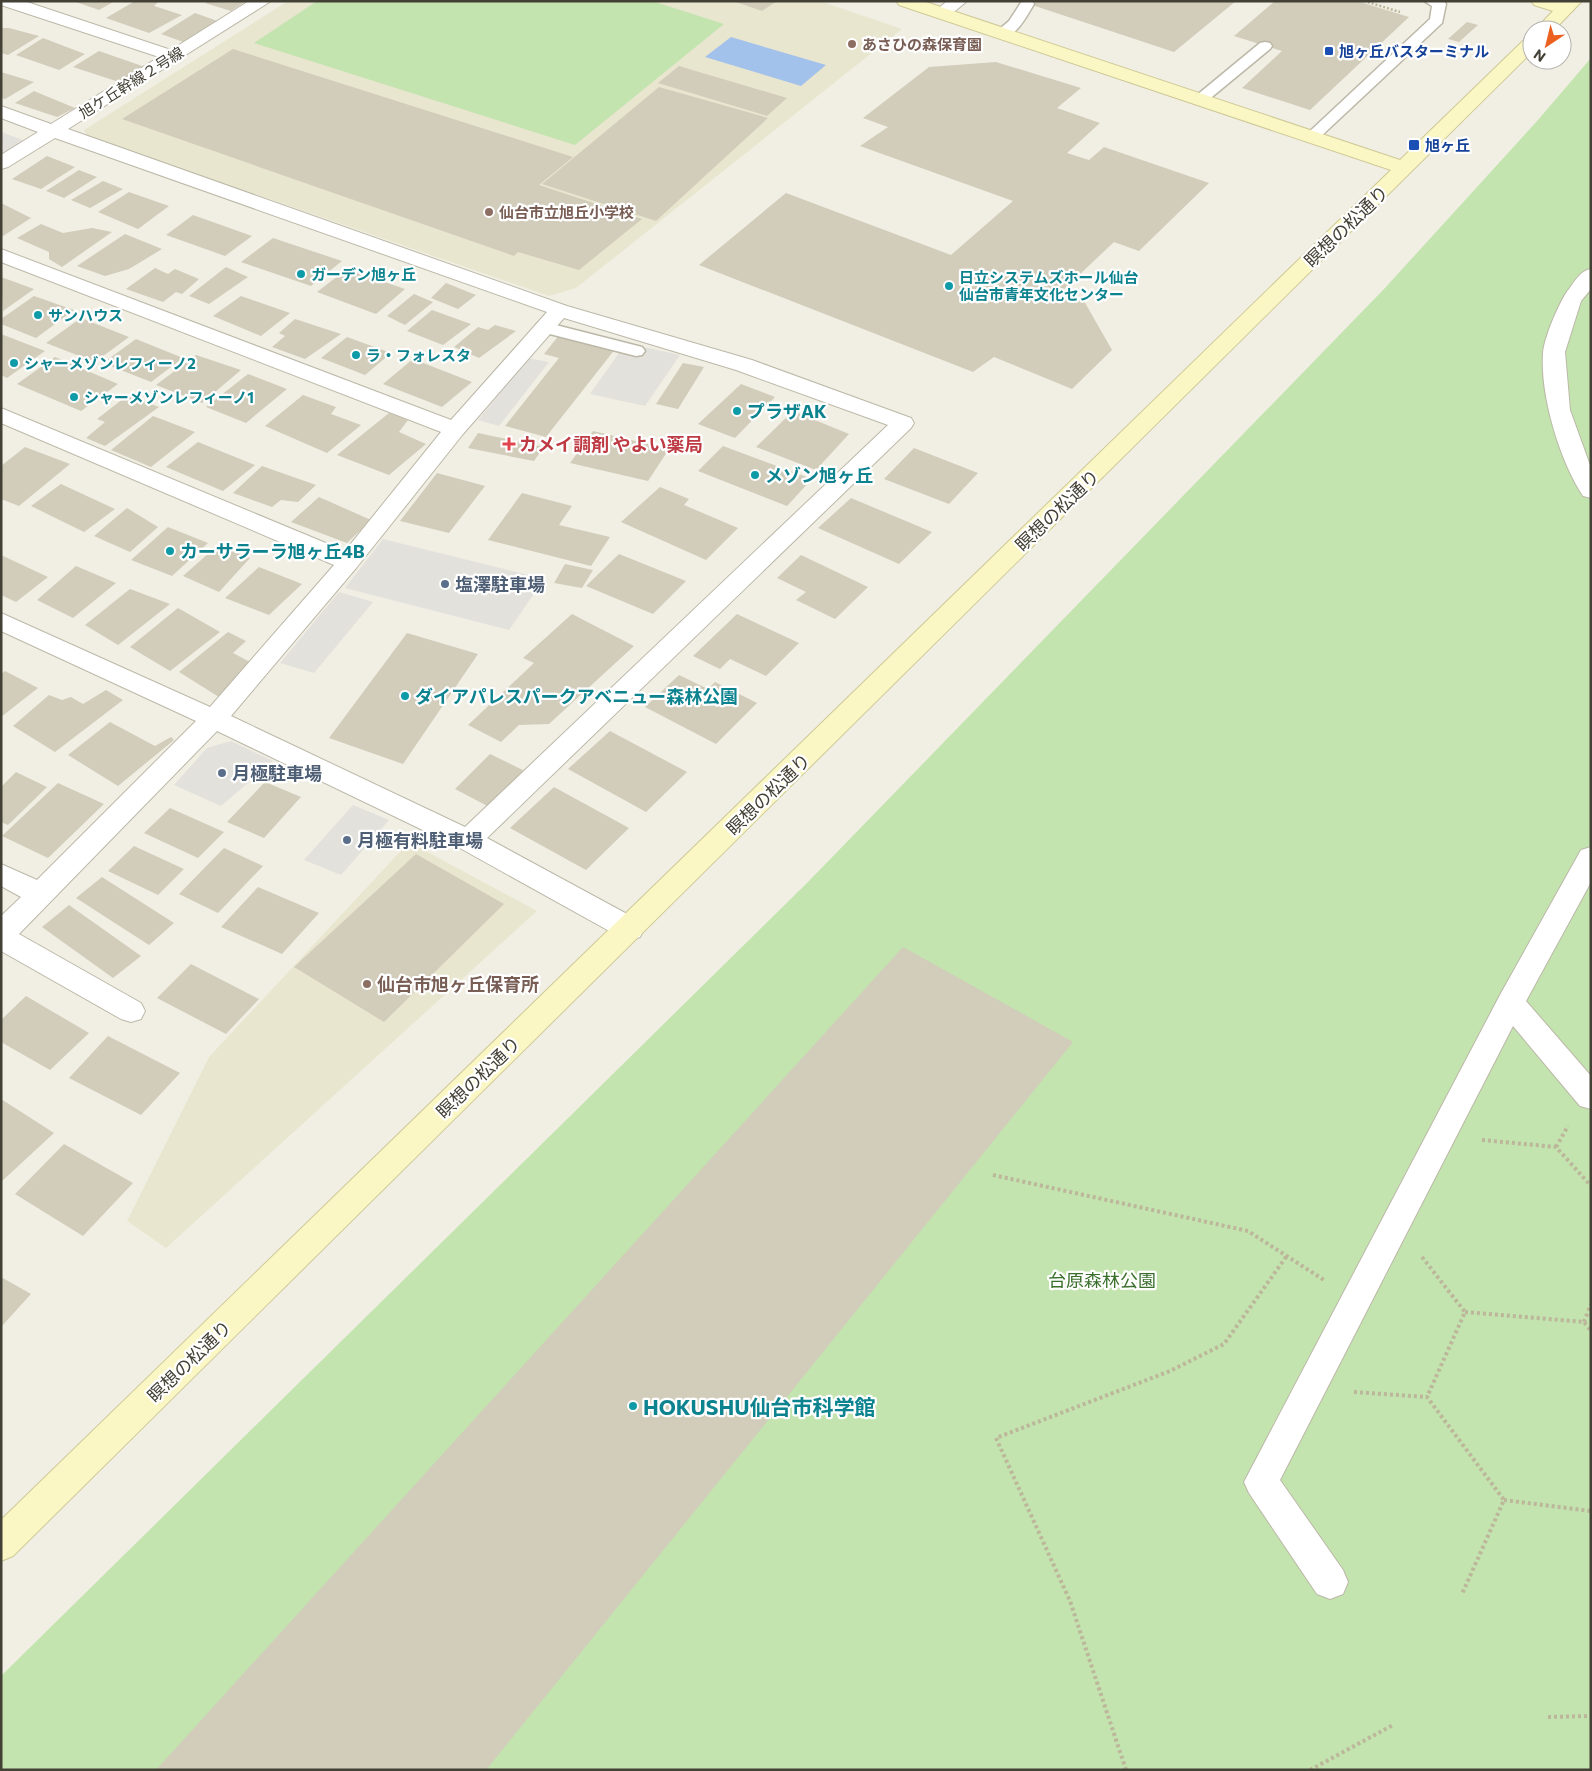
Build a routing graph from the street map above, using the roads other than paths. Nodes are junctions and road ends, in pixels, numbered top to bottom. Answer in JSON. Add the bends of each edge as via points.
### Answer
{"nodes":[{"id":1,"x":6,"y":1,"type":"edge"},
{"id":2,"x":262,"y":1,"type":"edge"},
{"id":3,"x":905,"y":1,"type":"edge"},
{"id":4,"x":958,"y":1,"type":"edge"},
{"id":5,"x":1431,"y":1,"type":"edge"},
{"id":6,"x":1540,"y":1,"type":"edge"},
{"id":7,"x":1027,"y":4,"type":"dead end"},
{"id":8,"x":1569,"y":5,"type":"edge"},
{"id":9,"x":942,"y":13,"type":"junction"},
{"id":10,"x":1554,"y":20,"type":"edge"},
{"id":11,"x":1002,"y":33,"type":"junction"},
{"id":12,"x":1265,"y":46,"type":"dead end"},
{"id":13,"x":1522,"y":52,"type":"edge"},
{"id":14,"x":173,"y":56,"type":"junction"},
{"id":15,"x":1202,"y":98,"type":"junction"},
{"id":16,"x":1,"y":112,"type":"edge"},
{"id":17,"x":53,"y":130,"type":"junction"},
{"id":18,"x":1314,"y":136,"type":"junction"},
{"id":19,"x":1,"y":163,"type":"edge"},
{"id":20,"x":1405,"y":168,"type":"junction"},
{"id":21,"x":1,"y":255,"type":"edge"},
{"id":22,"x":1591,"y":275,"type":"edge"},
{"id":23,"x":560,"y":310,"type":"junction"},
{"id":24,"x":544,"y":327,"type":"junction"},
{"id":25,"x":636,"y":350,"type":"dead end"},
{"id":26,"x":1,"y":415,"type":"edge"},
{"id":27,"x":455,"y":429,"type":"junction"},
{"id":28,"x":1591,"y":490,"type":"edge"},
{"id":29,"x":350,"y":562,"type":"junction"},
{"id":30,"x":1,"y":621,"type":"edge"},
{"id":31,"x":214,"y":719,"type":"junction"},
{"id":32,"x":468,"y":840,"type":"junction"},
{"id":33,"x":1591,"y":857,"type":"edge"},
{"id":34,"x":1,"y":874,"type":"edge"},
{"id":35,"x":40,"y":894,"type":"junction"},
{"id":36,"x":630,"y":929,"type":"junction"},
{"id":37,"x":1,"y":935,"type":"edge"},
{"id":38,"x":1510,"y":1003,"type":"junction"},
{"id":39,"x":131,"y":1011,"type":"dead end"},
{"id":40,"x":1591,"y":1097,"type":"edge"},
{"id":41,"x":1,"y":1544,"type":"edge"},
{"id":42,"x":1330,"y":1582,"type":"dead end"}],
"edges":[{"from":1,"to":14,"type":"street"},
{"from":2,"to":14,"type":"street","name":"旭ケ丘幹線２号線"},
{"from":3,"to":9,"type":"street"},
{"from":4,"to":9,"type":"street"},
{"from":5,"to":18,"type":"lane","via":[[1439,4],[1437,20]]},
{"from":6,"to":8,"type":"street"},
{"from":7,"to":11,"type":"lane","via":[[1014,24]]},
{"from":8,"to":10,"type":"street"},
{"from":9,"to":11,"type":"street"},
{"from":11,"to":15,"type":"street"},
{"from":12,"to":15,"type":"lane"},
{"from":13,"to":20,"type":"street","name":"瞑想の松通り"},
{"from":14,"to":17,"type":"street","name":"旭ケ丘幹線２号線"},
{"from":15,"to":18,"type":"street"},
{"from":16,"to":17,"type":"street"},
{"from":17,"to":19,"type":"street","name":"旭ケ丘幹線２号線"},
{"from":17,"to":23,"type":"street"},
{"from":18,"to":20,"type":"street"},
{"from":20,"to":36,"type":"street","name":"瞑想の松通り"},
{"from":21,"to":27,"type":"street"},
{"from":22,"to":28,"type":"street","via":[[1566,298],[1554,352],[1559,410],[1581,474]]},
{"from":23,"to":24,"type":"street"},
{"from":23,"to":32,"type":"street","via":[[744,365],[903,422]]},
{"from":24,"to":25,"type":"lane"},
{"from":24,"to":27,"type":"street"},
{"from":26,"to":29,"type":"street"},
{"from":27,"to":29,"type":"street"},
{"from":29,"to":31,"type":"street"},
{"from":30,"to":31,"type":"street"},
{"from":31,"to":32,"type":"street"},
{"from":31,"to":35,"type":"street"},
{"from":32,"to":36,"type":"street"},
{"from":33,"to":38,"type":"street"},
{"from":34,"to":35,"type":"street"},
{"from":35,"to":37,"type":"street"},
{"from":36,"to":41,"type":"street","name":"瞑想の松通り"},
{"from":37,"to":39,"type":"street"},
{"from":38,"to":40,"type":"street"},
{"from":38,"to":42,"type":"street","via":[[1261,1482]]}]}
